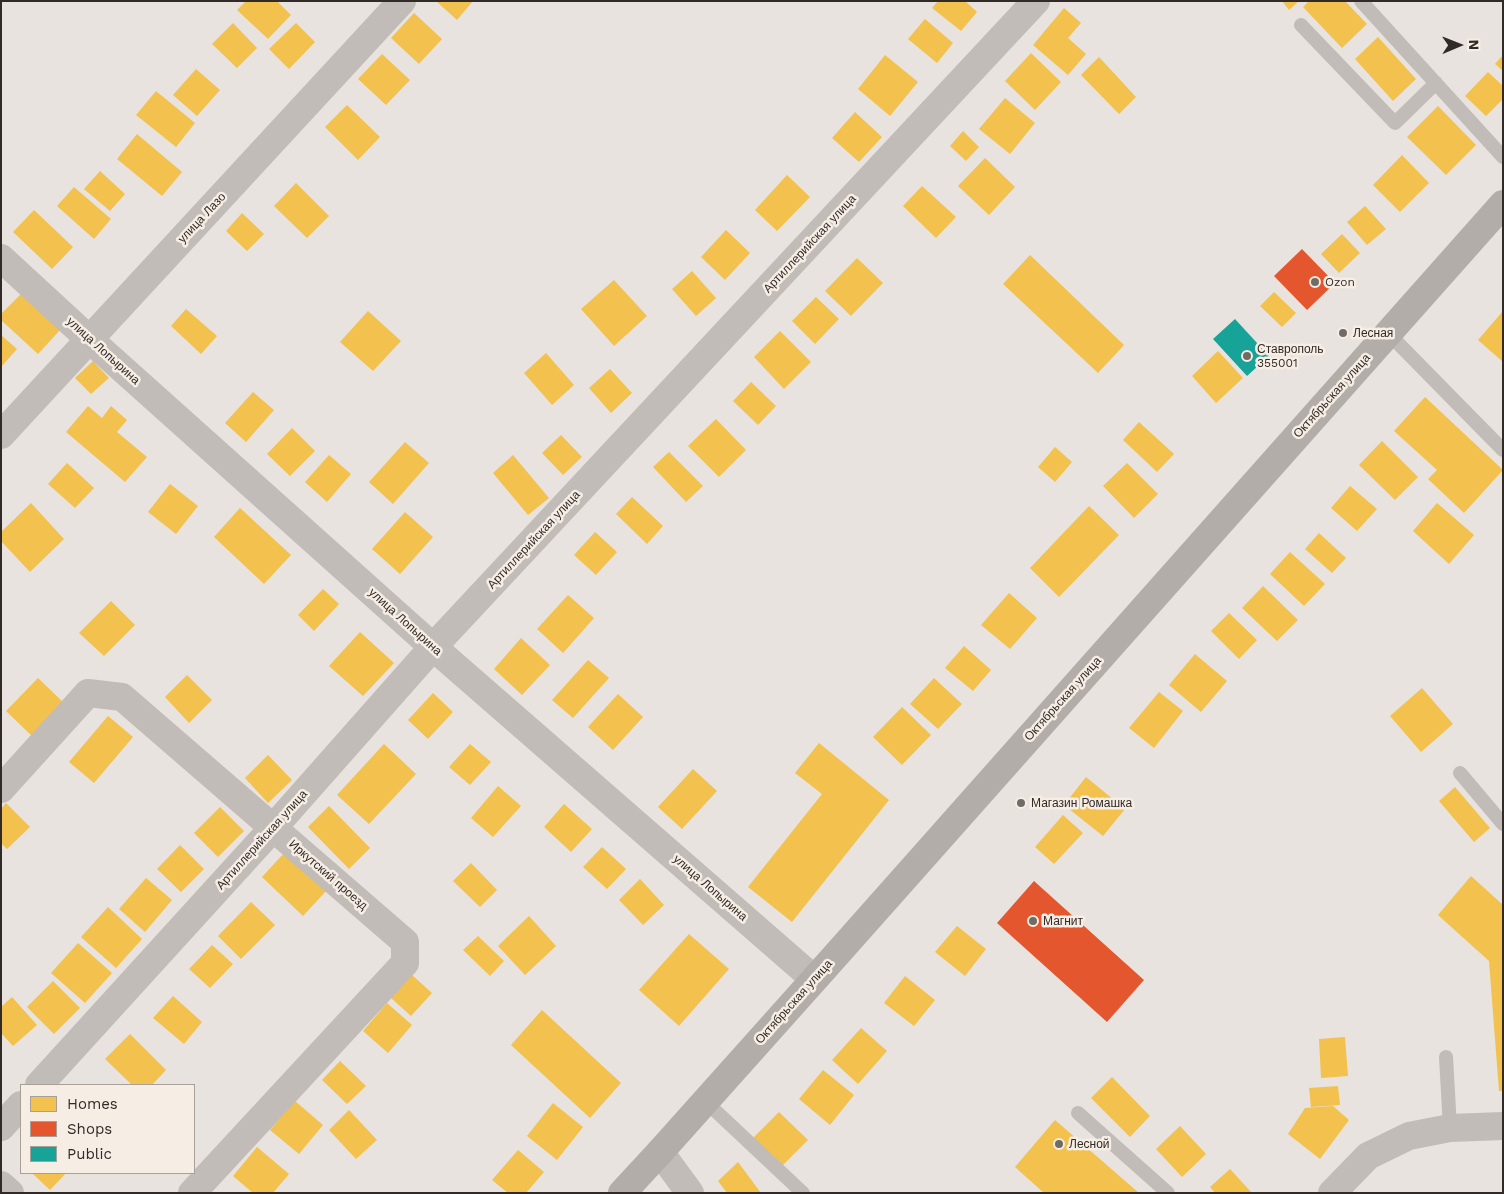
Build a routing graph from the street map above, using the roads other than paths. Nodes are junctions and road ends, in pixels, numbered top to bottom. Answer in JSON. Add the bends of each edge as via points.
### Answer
{"nodes":[{"id":1,"x":402,"y":1,"type":"edge"},
{"id":2,"x":1036,"y":1,"type":"edge"},
{"id":3,"x":1361,"y":1,"type":"edge"},
{"id":4,"x":1301,"y":25,"type":"dead end"},
{"id":5,"x":1436,"y":83,"type":"junction"},
{"id":6,"x":1503,"y":156,"type":"edge"},
{"id":7,"x":1503,"y":204,"type":"edge"},
{"id":8,"x":1,"y":258,"type":"edge"},
{"id":9,"x":1388,"y":333,"type":"junction"},
{"id":10,"x":89,"y":339,"type":"junction"},
{"id":11,"x":1,"y":435,"type":"edge"},
{"id":12,"x":1503,"y":450,"type":"edge"},
{"id":13,"x":434,"y":647,"type":"junction"},
{"id":14,"x":1460,"y":773,"type":"dead end"},
{"id":15,"x":1,"y":789,"type":"edge"},
{"id":16,"x":1503,"y":824,"type":"edge"},
{"id":17,"x":273,"y":828,"type":"junction"},
{"id":18,"x":814,"y":979,"type":"junction"},
{"id":19,"x":1446,"y":1057,"type":"dead end"},
{"id":20,"x":40,"y":1084,"type":"edge"},
{"id":21,"x":705,"y":1101,"type":"junction"},
{"id":22,"x":20,"y":1106,"type":"edge"},
{"id":23,"x":1078,"y":1113,"type":"dead end"},
{"id":24,"x":1503,"y":1126,"type":"edge"},
{"id":25,"x":1,"y":1127,"type":"edge"},
{"id":26,"x":1450,"y":1128,"type":"junction"},
{"id":27,"x":660,"y":1152,"type":"junction"},
{"id":28,"x":1,"y":1185,"type":"edge"},
{"id":29,"x":10,"y":1193,"type":"edge"},
{"id":30,"x":192,"y":1193,"type":"edge"},
{"id":31,"x":622,"y":1193,"type":"edge"},
{"id":32,"x":690,"y":1193,"type":"edge"},
{"id":33,"x":803,"y":1193,"type":"edge"},
{"id":34,"x":1168,"y":1193,"type":"edge"},
{"id":35,"x":1332,"y":1193,"type":"edge"}],
"edges":[{"from":1,"to":10,"type":"street","name":"улица Лазо"},
{"from":2,"to":13,"type":"street","name":"Артиллерийская улица"},
{"from":3,"to":5,"type":"lane"},
{"from":4,"to":5,"type":"lane","via":[[1395,123]]},
{"from":5,"to":6,"type":"lane"},
{"from":7,"to":9,"type":"main road","name":"Октябрьская улица"},
{"from":8,"to":10,"type":"street","name":"улица Лопырина"},
{"from":9,"to":12,"type":"lane"},
{"from":9,"to":18,"type":"main road","name":"Октябрьская улица"},
{"from":10,"to":11,"type":"street","name":"улица Лазо"},
{"from":10,"to":13,"type":"street","name":"улица Лопырина"},
{"from":13,"to":17,"type":"street","name":"Артиллерийская улица"},
{"from":13,"to":18,"type":"street","name":"улица Лопырина"},
{"from":14,"to":16,"type":"lane"},
{"from":15,"to":17,"type":"street","name":"Иркутский проезд","via":[[88,693],[122,697]]},
{"from":17,"to":20,"type":"street","name":"Артиллерийская улица"},
{"from":17,"to":30,"type":"street","name":"Иркутский проезд","via":[[405,942],[405,962]]},
{"from":18,"to":21,"type":"main road","name":"Октябрьская улица"},
{"from":19,"to":26,"type":"lane"},
{"from":21,"to":27,"type":"main road","name":"Октябрьская улица"},
{"from":21,"to":33,"type":"lane"},
{"from":22,"to":25,"type":"street"},
{"from":23,"to":34,"type":"lane"},
{"from":24,"to":26,"type":"street"},
{"from":26,"to":35,"type":"street","via":[[1409,1136],[1368,1156]]},
{"from":27,"to":31,"type":"main road","name":"Октябрьская улица"},
{"from":27,"to":32,"type":"street"},
{"from":28,"to":29,"type":"street"}]}
